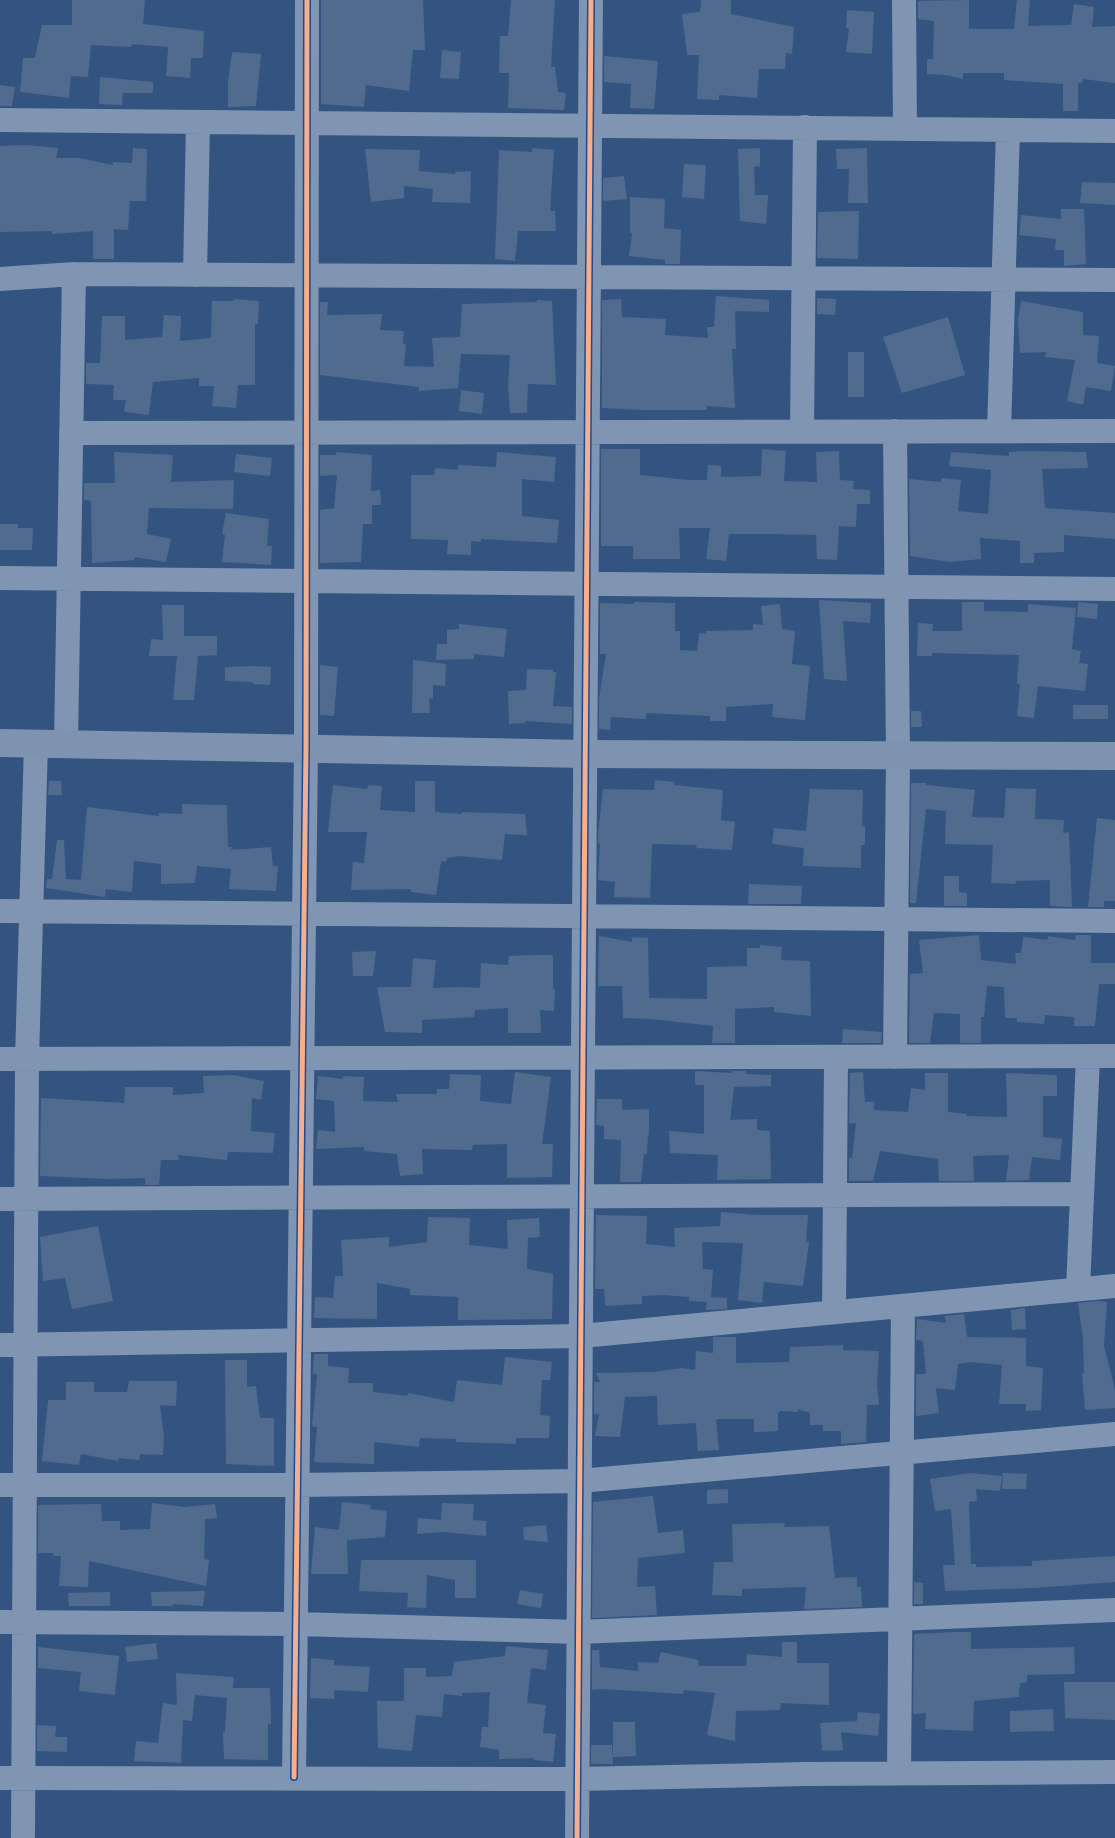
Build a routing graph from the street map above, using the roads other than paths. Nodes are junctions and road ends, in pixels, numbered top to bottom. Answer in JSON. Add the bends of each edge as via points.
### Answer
{"nodes":[{"id":1,"x":308,"y":0,"type":"edge"},
{"id":2,"x":591,"y":0,"type":"edge"},
{"id":3,"x":904,"y":0,"type":"edge"},
{"id":4,"x":0,"y":120,"type":"edge"},
{"id":5,"x":198,"y":122,"type":"junction"},
{"id":6,"x":307,"y":123,"type":"junction"},
{"id":7,"x":590,"y":126,"type":"junction"},
{"id":8,"x":805,"y":128,"type":"junction"},
{"id":9,"x":905,"y":128,"type":"junction"},
{"id":10,"x":1008,"y":130,"type":"junction"},
{"id":11,"x":1115,"y":130,"type":"edge"},
{"id":12,"x":74,"y":274,"type":"junction"},
{"id":13,"x":195,"y":275,"type":"junction"},
{"id":14,"x":307,"y":276,"type":"junction"},
{"id":15,"x":590,"y":277,"type":"junction"},
{"id":16,"x":804,"y":278,"type":"junction"},
{"id":17,"x":0,"y":279,"type":"edge"},
{"id":18,"x":1003,"y":279,"type":"junction"},
{"id":19,"x":1115,"y":280,"type":"edge"},
{"id":20,"x":1115,"y":430,"type":"edge"},
{"id":21,"x":802,"y":431,"type":"junction"},
{"id":22,"x":895,"y":431,"type":"junction"},
{"id":23,"x":999,"y":431,"type":"junction"},
{"id":24,"x":306,"y":432,"type":"junction"},
{"id":25,"x":589,"y":432,"type":"junction"},
{"id":26,"x":71,"y":433,"type":"junction"},
{"id":27,"x":0,"y":578,"type":"edge"},
{"id":28,"x":69,"y":578,"type":"junction"},
{"id":29,"x":306,"y":581,"type":"junction"},
{"id":30,"x":588,"y":584,"type":"junction"},
{"id":31,"x":896,"y":587,"type":"junction"},
{"id":32,"x":1115,"y":589,"type":"edge"},
{"id":33,"x":0,"y":743,"type":"edge"},
{"id":34,"x":36,"y":743,"type":"junction"},
{"id":35,"x":66,"y":743,"type":"junction"},
{"id":36,"x":306,"y":747,"type":"junction"},
{"id":37,"x":585,"y":754,"type":"junction"},
{"id":38,"x":898,"y":756,"type":"junction"},
{"id":39,"x":1115,"y":756,"type":"edge"},
{"id":40,"x":0,"y":911,"type":"edge"},
{"id":41,"x":30,"y":912,"type":"junction"},
{"id":42,"x":304,"y":914,"type":"junction"},
{"id":43,"x":584,"y":916,"type":"junction"},
{"id":44,"x":896,"y":919,"type":"junction"},
{"id":45,"x":1115,"y":921,"type":"edge"},
{"id":46,"x":1088,"y":1056,"type":"junction"},
{"id":47,"x":1115,"y":1056,"type":"edge"},
{"id":48,"x":583,"y":1057,"type":"junction"},
{"id":49,"x":895,"y":1057,"type":"junction"},
{"id":50,"x":302,"y":1058,"type":"junction"},
{"id":51,"x":836,"y":1058,"type":"junction"},
{"id":52,"x":0,"y":1059,"type":"edge"},
{"id":53,"x":28,"y":1059,"type":"junction"},
{"id":54,"x":1082,"y":1194,"type":"junction"},
{"id":55,"x":582,"y":1196,"type":"junction"},
{"id":56,"x":834,"y":1196,"type":"junction"},
{"id":57,"x":301,"y":1197,"type":"junction"},
{"id":58,"x":0,"y":1199,"type":"edge"},
{"id":59,"x":27,"y":1199,"type":"junction"},
{"id":60,"x":1115,"y":1286,"type":"edge"},
{"id":61,"x":1078,"y":1289,"type":"junction"},
{"id":62,"x":903,"y":1306,"type":"junction"},
{"id":63,"x":834,"y":1312,"type":"junction"},
{"id":64,"x":580,"y":1336,"type":"junction"},
{"id":65,"x":299,"y":1341,"type":"junction"},
{"id":66,"x":0,"y":1345,"type":"edge"},
{"id":67,"x":26,"y":1345,"type":"junction"},
{"id":68,"x":1115,"y":1434,"type":"edge"},
{"id":69,"x":902,"y":1453,"type":"junction"},
{"id":70,"x":579,"y":1480,"type":"junction"},
{"id":71,"x":0,"y":1485,"type":"edge"},
{"id":72,"x":25,"y":1485,"type":"junction"},
{"id":73,"x":297,"y":1485,"type":"junction"},
{"id":74,"x":1115,"y":1610,"type":"edge"},
{"id":75,"x":900,"y":1620,"type":"junction"},
{"id":76,"x":0,"y":1622,"type":"edge"},
{"id":77,"x":24,"y":1622,"type":"junction"},
{"id":78,"x":296,"y":1624,"type":"junction"},
{"id":79,"x":578,"y":1632,"type":"junction"},
{"id":80,"x":1115,"y":1772,"type":"edge"},
{"id":81,"x":899,"y":1773,"type":"junction"},
{"id":82,"x":294,"y":1777,"type":"junction"},
{"id":83,"x":12,"y":1778,"type":"edge"},
{"id":84,"x":577,"y":1779,"type":"junction"},
{"id":85,"x":23,"y":1838,"type":"edge"},
{"id":86,"x":577,"y":1838,"type":"edge"}],
"edges":[{"from":1,"to":6,"type":"street"},
{"from":2,"to":7,"type":"street"},
{"from":3,"to":9,"type":"street"},
{"from":4,"to":5,"type":"street"},
{"from":5,"to":6,"type":"street"},
{"from":5,"to":13,"type":"street"},
{"from":6,"to":7,"type":"street"},
{"from":6,"to":14,"type":"street"},
{"from":7,"to":8,"type":"street"},
{"from":7,"to":15,"type":"street"},
{"from":8,"to":9,"type":"street"},
{"from":8,"to":16,"type":"street"},
{"from":9,"to":10,"type":"street"},
{"from":10,"to":11,"type":"street"},
{"from":10,"to":18,"type":"street"},
{"from":12,"to":13,"type":"street"},
{"from":12,"to":17,"type":"street"},
{"from":12,"to":26,"type":"street"},
{"from":13,"to":14,"type":"street"},
{"from":14,"to":15,"type":"street"},
{"from":14,"to":24,"type":"street"},
{"from":15,"to":16,"type":"street"},
{"from":15,"to":25,"type":"street"},
{"from":16,"to":18,"type":"street"},
{"from":16,"to":21,"type":"street"},
{"from":18,"to":19,"type":"street"},
{"from":18,"to":23,"type":"street"},
{"from":20,"to":23,"type":"street"},
{"from":21,"to":22,"type":"street"},
{"from":21,"to":25,"type":"street"},
{"from":22,"to":23,"type":"street"},
{"from":22,"to":31,"type":"street"},
{"from":24,"to":25,"type":"street"},
{"from":24,"to":26,"type":"street"},
{"from":24,"to":29,"type":"street"},
{"from":25,"to":30,"type":"street"},
{"from":26,"to":28,"type":"street"},
{"from":27,"to":28,"type":"street"},
{"from":28,"to":29,"type":"street"},
{"from":28,"to":35,"type":"street"},
{"from":29,"to":30,"type":"street"},
{"from":29,"to":36,"type":"street"},
{"from":30,"to":31,"type":"street"},
{"from":30,"to":37,"type":"street"},
{"from":31,"to":32,"type":"street"},
{"from":31,"to":38,"type":"street"},
{"from":33,"to":34,"type":"main road"},
{"from":34,"to":35,"type":"main road"},
{"from":34,"to":41,"type":"street"},
{"from":35,"to":36,"type":"main road"},
{"from":36,"to":37,"type":"main road"},
{"from":36,"to":42,"type":"street"},
{"from":37,"to":38,"type":"main road"},
{"from":37,"to":43,"type":"street"},
{"from":38,"to":39,"type":"main road"},
{"from":38,"to":44,"type":"street"},
{"from":40,"to":41,"type":"street"},
{"from":41,"to":42,"type":"street"},
{"from":41,"to":53,"type":"street"},
{"from":42,"to":43,"type":"street"},
{"from":42,"to":50,"type":"street"},
{"from":43,"to":44,"type":"street"},
{"from":43,"to":48,"type":"street"},
{"from":44,"to":45,"type":"street"},
{"from":44,"to":49,"type":"street"},
{"from":46,"to":47,"type":"street"},
{"from":46,"to":49,"type":"street"},
{"from":46,"to":54,"type":"street"},
{"from":48,"to":50,"type":"street"},
{"from":48,"to":51,"type":"street"},
{"from":48,"to":55,"type":"street"},
{"from":49,"to":51,"type":"street"},
{"from":50,"to":53,"type":"street"},
{"from":50,"to":57,"type":"street"},
{"from":51,"to":56,"type":"street"},
{"from":52,"to":53,"type":"street"},
{"from":53,"to":59,"type":"street"},
{"from":54,"to":56,"type":"street"},
{"from":54,"to":61,"type":"street"},
{"from":55,"to":56,"type":"street"},
{"from":55,"to":57,"type":"street"},
{"from":55,"to":64,"type":"street"},
{"from":56,"to":63,"type":"street"},
{"from":57,"to":59,"type":"street"},
{"from":57,"to":65,"type":"street"},
{"from":58,"to":59,"type":"street"},
{"from":59,"to":67,"type":"street"},
{"from":60,"to":61,"type":"street"},
{"from":61,"to":62,"type":"street"},
{"from":62,"to":63,"type":"street"},
{"from":62,"to":69,"type":"street"},
{"from":63,"to":64,"type":"street"},
{"from":64,"to":65,"type":"street"},
{"from":64,"to":70,"type":"street"},
{"from":65,"to":67,"type":"street"},
{"from":65,"to":73,"type":"street"},
{"from":66,"to":67,"type":"street"},
{"from":67,"to":72,"type":"street"},
{"from":68,"to":69,"type":"street"},
{"from":69,"to":70,"type":"street"},
{"from":69,"to":75,"type":"street"},
{"from":70,"to":73,"type":"street"},
{"from":70,"to":79,"type":"street"},
{"from":71,"to":72,"type":"street"},
{"from":72,"to":73,"type":"street"},
{"from":72,"to":77,"type":"street"},
{"from":73,"to":78,"type":"street"},
{"from":74,"to":75,"type":"street"},
{"from":75,"to":79,"type":"street"},
{"from":75,"to":81,"type":"street"},
{"from":76,"to":77,"type":"street"},
{"from":77,"to":78,"type":"street"},
{"from":77,"to":83,"type":"street"},
{"from":78,"to":79,"type":"street"},
{"from":78,"to":82,"type":"street"},
{"from":79,"to":84,"type":"street"},
{"from":80,"to":81,"type":"street"},
{"from":81,"to":84,"type":"street"},
{"from":82,"to":83,"type":"street"},
{"from":82,"to":84,"type":"street"},
{"from":83,"to":85,"type":"street"},
{"from":84,"to":86,"type":"street"}]}
